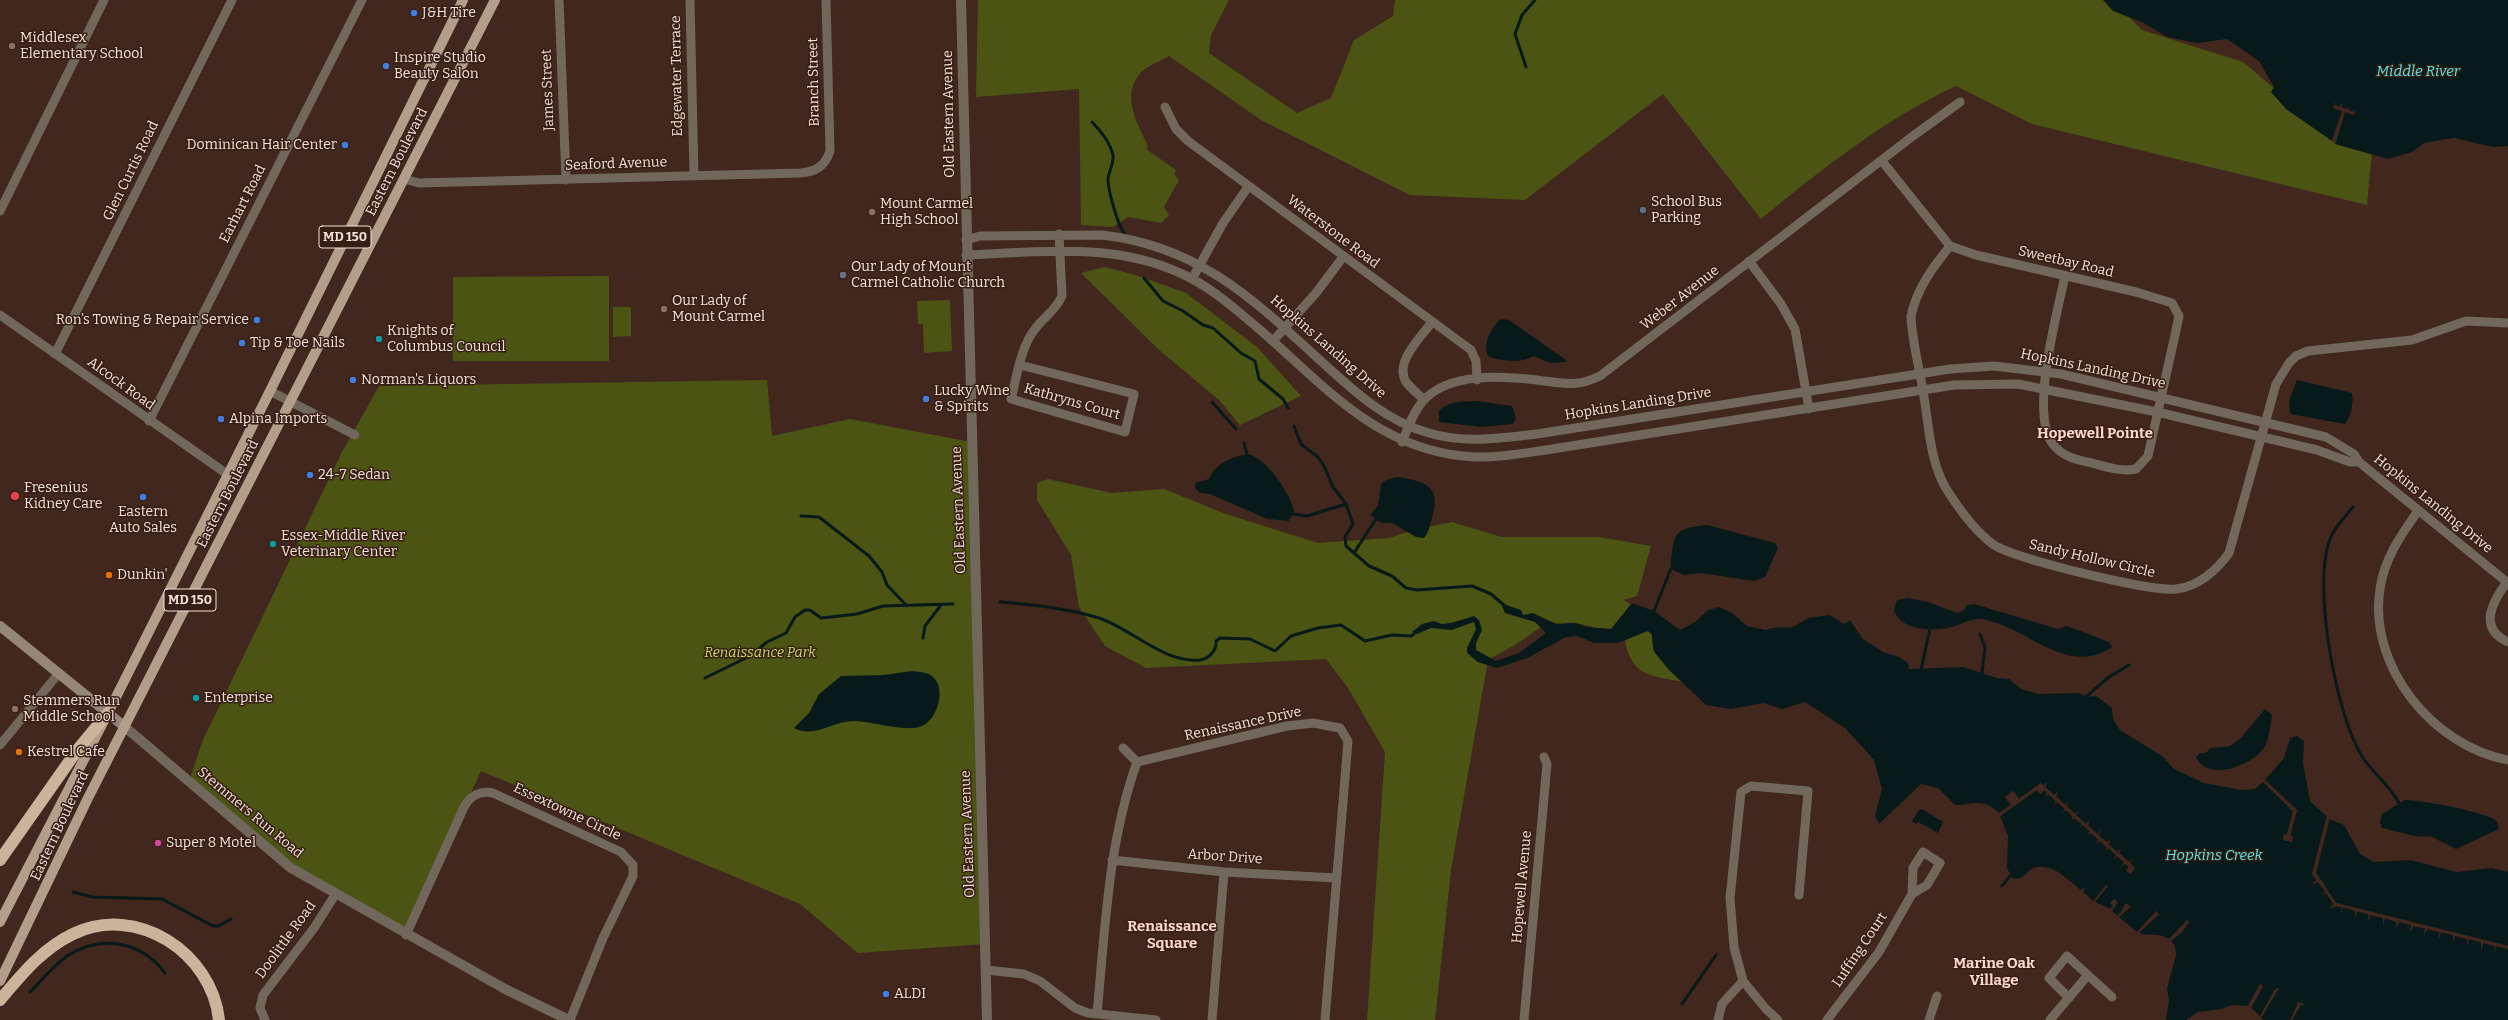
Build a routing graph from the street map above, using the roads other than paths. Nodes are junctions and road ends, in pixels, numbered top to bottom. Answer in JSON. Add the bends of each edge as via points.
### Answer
{"nodes":[{"id":1,"x":104,"y":0,"type":"edge"},
{"id":2,"x":232,"y":0,"type":"edge"},
{"id":3,"x":362,"y":0,"type":"edge"},
{"id":4,"x":463,"y":0,"type":"edge"},
{"id":5,"x":495,"y":0,"type":"edge"},
{"id":6,"x":559,"y":0,"type":"edge"},
{"id":7,"x":690,"y":0,"type":"edge"},
{"id":8,"x":826,"y":0,"type":"edge"},
{"id":9,"x":961,"y":0,"type":"edge"},
{"id":10,"x":1960,"y":102,"type":"dead end"},
{"id":11,"x":1165,"y":107,"type":"dead end"},
{"id":12,"x":1882,"y":161,"type":"junction"},
{"id":13,"x":826,"y":162,"type":"joint"},
{"id":14,"x":694,"y":176,"type":"junction"},
{"id":15,"x":404,"y":179,"type":"junction"},
{"id":16,"x":566,"y":180,"type":"junction"},
{"id":17,"x":1248,"y":187,"type":"junction"},
{"id":18,"x":0,"y":211,"type":"edge"},
{"id":19,"x":1059,"y":234,"type":"junction"},
{"id":20,"x":966,"y":240,"type":"junction"},
{"id":21,"x":1950,"y":246,"type":"junction"},
{"id":22,"x":1060,"y":252,"type":"junction"},
{"id":23,"x":966,"y":255,"type":"junction"},
{"id":24,"x":1343,"y":257,"type":"junction"},
{"id":25,"x":1749,"y":261,"type":"junction"},
{"id":26,"x":1199,"y":264,"type":"junction"},
{"id":27,"x":2065,"y":276,"type":"junction"},
{"id":28,"x":1192,"y":280,"type":"junction"},
{"id":29,"x":0,"y":315,"type":"edge"},
{"id":30,"x":1432,"y":322,"type":"junction"},
{"id":31,"x":2508,"y":323,"type":"edge"},
{"id":32,"x":1284,"y":328,"type":"junction"},
{"id":33,"x":1273,"y":341,"type":"junction"},
{"id":34,"x":55,"y":354,"type":"junction"},
{"id":35,"x":1020,"y":365,"type":"junction"},
{"id":36,"x":2046,"y":372,"type":"junction"},
{"id":37,"x":1920,"y":374,"type":"junction"},
{"id":38,"x":1478,"y":380,"type":"junction"},
{"id":39,"x":2044,"y":389,"type":"junction"},
{"id":40,"x":1923,"y":390,"type":"junction"},
{"id":41,"x":270,"y":391,"type":"junction"},
{"id":42,"x":1807,"y":393,"type":"junction"},
{"id":43,"x":2160,"y":397,"type":"junction"},
{"id":44,"x":1424,"y":400,"type":"junction"},
{"id":45,"x":291,"y":402,"type":"junction"},
{"id":46,"x":1809,"y":409,"type":"junction"},
{"id":47,"x":2157,"y":412,"type":"junction"},
{"id":48,"x":149,"y":421,"type":"junction"},
{"id":49,"x":2266,"y":422,"type":"junction"},
{"id":50,"x":1409,"y":426,"type":"junction"},
{"id":51,"x":355,"y":435,"type":"dead end"},
{"id":52,"x":2263,"y":439,"type":"junction"},
{"id":53,"x":1402,"y":442,"type":"junction"},
{"id":54,"x":2359,"y":462,"type":"junction"},
{"id":55,"x":227,"y":474,"type":"junction"},
{"id":56,"x":2418,"y":510,"type":"junction"},
{"id":57,"x":2507,"y":582,"type":"edge"},
{"id":58,"x":0,"y":626,"type":"edge"},
{"id":59,"x":2508,"y":642,"type":"edge"},
{"id":60,"x":59,"y":673,"type":"junction"},
{"id":61,"x":108,"y":713,"type":"junction"},
{"id":62,"x":125,"y":727,"type":"junction"},
{"id":63,"x":0,"y":745,"type":"edge"},
{"id":64,"x":1123,"y":748,"type":"dead end"},
{"id":65,"x":1544,"y":757,"type":"dead end"},
{"id":66,"x":2508,"y":760,"type":"edge"},
{"id":67,"x":1138,"y":762,"type":"junction"},
{"id":68,"x":0,"y":860,"type":"edge"},
{"id":69,"x":1112,"y":860,"type":"junction"},
{"id":70,"x":1224,"y":872,"type":"junction"},
{"id":71,"x":1336,"y":878,"type":"junction"},
{"id":72,"x":335,"y":894,"type":"junction"},
{"id":73,"x":1912,"y":894,"type":"dead end"},
{"id":74,"x":1799,"y":895,"type":"dead end"},
{"id":75,"x":0,"y":922,"type":"edge"},
{"id":76,"x":406,"y":935,"type":"junction"},
{"id":77,"x":986,"y":970,"type":"junction"},
{"id":78,"x":2088,"y":975,"type":"junction"},
{"id":79,"x":0,"y":981,"type":"edge"},
{"id":80,"x":1743,"y":981,"type":"junction"},
{"id":81,"x":1937,"y":996,"type":"dead end"},
{"id":82,"x":2112,"y":997,"type":"dead end"},
{"id":83,"x":2069,"y":998,"type":"junction"},
{"id":84,"x":0,"y":1000,"type":"edge"},
{"id":85,"x":1097,"y":1014,"type":"junction"},
{"id":86,"x":219,"y":1020,"type":"edge"},
{"id":87,"x":265,"y":1020,"type":"edge"},
{"id":88,"x":570,"y":1020,"type":"edge"},
{"id":89,"x":987,"y":1020,"type":"edge"},
{"id":90,"x":1156,"y":1020,"type":"edge"},
{"id":91,"x":1212,"y":1020,"type":"edge"},
{"id":92,"x":1325,"y":1020,"type":"edge"},
{"id":93,"x":1524,"y":1020,"type":"edge"},
{"id":94,"x":1718,"y":1020,"type":"edge"},
{"id":95,"x":1778,"y":1020,"type":"edge"},
{"id":96,"x":1827,"y":1020,"type":"edge"},
{"id":97,"x":1929,"y":1020,"type":"edge"},
{"id":98,"x":2050,"y":1020,"type":"edge"}],
"edges":[{"from":1,"to":18,"type":"street"},
{"from":2,"to":34,"type":"street","name":"Glen Curtis Road"},
{"from":3,"to":48,"type":"street","name":"Earhart Road"},
{"from":4,"to":41,"type":"main road","name":"Eastern Boulevard","number":"MD 150"},
{"from":5,"to":15,"type":"main road","name":"Eastern Boulevard","number":"MD 150"},
{"from":6,"to":16,"type":"street","name":"James Street"},
{"from":7,"to":14,"type":"street","name":"Edgewater Terrace"},
{"from":8,"to":13,"type":"street","name":"Branch Street","via":[[830,151]]},
{"from":9,"to":20,"type":"street","name":"Old Eastern Avenue"},
{"from":10,"to":12,"type":"street","name":"Weber Avenue"},
{"from":11,"to":17,"type":"street","name":"Waterstone Road","via":[[1176,129],[1188,141]]},
{"from":12,"to":21,"type":"street"},
{"from":12,"to":25,"type":"street","name":"Weber Avenue"},
{"from":13,"to":14,"type":"street","name":"Seaford Avenue","via":[[808,172]]},
{"from":14,"to":16,"type":"street","name":"Seaford Avenue"},
{"from":15,"to":16,"type":"street","name":"Seaford Avenue","via":[[419,183]]},
{"from":15,"to":45,"type":"main road","name":"Eastern Boulevard","number":"MD 150"},
{"from":17,"to":24,"type":"street","name":"Waterstone Road"},
{"from":17,"to":26,"type":"street"},
{"from":19,"to":20,"type":"street","name":"Hopkins Landing Drive","via":[[980,236]]},
{"from":19,"to":22,"type":"street","name":"Kathryns Court"},
{"from":19,"to":26,"type":"street","name":"Hopkins Landing Drive","via":[[1122,237],[1158,247]]},
{"from":20,"to":23,"type":"street","name":"Old Eastern Avenue"},
{"from":21,"to":27,"type":"street","name":"Sweetbay Road","via":[[1976,255]]},
{"from":21,"to":37,"type":"street","name":"Sandy Hollow Circle","via":[[1916,296],[1912,325]]},
{"from":22,"to":23,"type":"street","name":"Hopkins Landing Drive"},
{"from":22,"to":28,"type":"street","name":"Hopkins Landing Drive","via":[[1126,255],[1158,264]]},
{"from":22,"to":35,"type":"street","name":"Kathryns Court","via":[[1062,296],[1052,312],[1034,329]]},
{"from":23,"to":77,"type":"street","name":"Old Eastern Avenue"},
{"from":24,"to":30,"type":"street","name":"Waterstone Road"},
{"from":24,"to":32,"type":"street","via":[[1316,293]]},
{"from":25,"to":38,"type":"street","name":"Weber Avenue","via":[[1634,352],[1590,381],[1567,385],[1536,380]]},
{"from":25,"to":42,"type":"street","via":[[1781,304],[1795,329]]},
{"from":26,"to":28,"type":"street"},
{"from":26,"to":32,"type":"street","name":"Hopkins Landing Drive","via":[[1238,289]]},
{"from":27,"to":36,"type":"street","name":"Sweetbay Road"},
{"from":27,"to":43,"type":"street","name":"Sweetbay Road","via":[[2172,303],[2179,316]]},
{"from":28,"to":33,"type":"street","name":"Hopkins Landing Drive","via":[[1220,296]]},
{"from":29,"to":34,"type":"street","name":"Alcock Road"},
{"from":30,"to":38,"type":"street","name":"Waterstone Road","via":[[1471,350],[1476,361]]},
{"from":30,"to":44,"type":"street","via":[[1409,354],[1403,368],[1407,383]]},
{"from":31,"to":49,"type":"street","name":"Sandy Hollow Circle","via":[[2466,321],[2412,340],[2302,353],[2283,371],[2276,384]]},
{"from":32,"to":33,"type":"street"},
{"from":32,"to":50,"type":"street","name":"Hopkins Landing Drive","via":[[1372,405]]},
{"from":33,"to":53,"type":"street","name":"Hopkins Landing Drive","via":[[1345,405],[1375,428]]},
{"from":34,"to":48,"type":"street","name":"Alcock Road"},
{"from":35,"to":35,"type":"street","name":"Kathryns Court","via":[[1011,399],[1124,432],[1134,394]]},
{"from":36,"to":37,"type":"street","name":"Hopkins Landing Drive","via":[[1994,366]]},
{"from":36,"to":39,"type":"street","name":"Sweetbay Road"},
{"from":36,"to":43,"type":"street","name":"Hopkins Landing Drive"},
{"from":37,"to":40,"type":"street","name":"Sandy Hollow Circle"},
{"from":37,"to":42,"type":"street","name":"Hopkins Landing Drive"},
{"from":38,"to":44,"type":"street","name":"Weber Avenue","via":[[1452,383]]},
{"from":39,"to":40,"type":"street","name":"Hopkins Landing Drive","via":[[1990,382]]},
{"from":39,"to":47,"type":"street","name":"Hopkins Landing Drive"},
{"from":39,"to":47,"type":"street","name":"Sweetbay Road","via":[[2043,418],[2048,435],[2058,450],[2072,459],[2117,470],[2136,469],[2148,456]]},
{"from":40,"to":46,"type":"street","name":"Hopkins Landing Drive"},
{"from":40,"to":52,"type":"street","name":"Sandy Hollow Circle","via":[[1938,470],[1947,490],[1979,532],[1995,545],[2022,557],[2153,589],[2176,589],[2196,582],[2221,564],[2229,553]]},
{"from":41,"to":45,"type":"street"},
{"from":41,"to":55,"type":"main road","name":"Eastern Boulevard","number":"MD 150"},
{"from":42,"to":46,"type":"street"},
{"from":42,"to":50,"type":"street","name":"Hopkins Landing Drive","via":[[1485,440],[1454,438]]},
{"from":43,"to":47,"type":"street","name":"Sweetbay Road"},
{"from":43,"to":49,"type":"street","name":"Hopkins Landing Drive"},
{"from":44,"to":50,"type":"street","name":"Weber Avenue"},
{"from":45,"to":51,"type":"street"},
{"from":45,"to":62,"type":"main road","name":"Eastern Boulevard","number":"MD 150"},
{"from":46,"to":53,"type":"street","name":"Hopkins Landing Drive","via":[[1493,457],[1464,457],[1433,452]]},
{"from":47,"to":52,"type":"street","name":"Hopkins Landing Drive"},
{"from":48,"to":55,"type":"street","name":"Alcock Road"},
{"from":49,"to":52,"type":"street","name":"Sandy Hollow Circle"},
{"from":49,"to":54,"type":"street","name":"Hopkins Landing Drive","via":[[2326,438],[2354,454]]},
{"from":50,"to":53,"type":"street","name":"Weber Avenue"},
{"from":52,"to":54,"type":"street","name":"Hopkins Landing Drive","via":[[2316,450],[2350,462]]},
{"from":54,"to":56,"type":"street","name":"Hopkins Landing Drive"},
{"from":55,"to":61,"type":"main road","name":"Eastern Boulevard","number":"MD 150"},
{"from":56,"to":57,"type":"street","name":"Hopkins Landing Drive"},
{"from":56,"to":66,"type":"street","via":[[2394,546],[2385,567],[2380,589],[2379,614],[2383,641],[2390,662],[2403,686],[2432,722],[2473,750]]},
{"from":57,"to":59,"type":"street","via":[[2492,603],[2489,612],[2493,627],[2502,639]]},
{"from":58,"to":60,"type":"main road","name":"Stemmers Run Road"},
{"from":60,"to":61,"type":"main road","name":"Stemmers Run Road"},
{"from":60,"to":63,"type":"street"},
{"from":61,"to":62,"type":"main road","name":"Stemmers Run Road"},
{"from":61,"to":68,"type":"highway","via":[[78,749]]},
{"from":61,"to":75,"type":"main road","name":"Eastern Boulevard","number":"MD 150"},
{"from":62,"to":72,"type":"street","name":"Stemmers Run Road","via":[[267,850],[291,868]]},
{"from":62,"to":79,"type":"main road","name":"Eastern Boulevard","number":"MD 150","via":[[86,800]]},
{"from":64,"to":67,"type":"street"},
{"from":65,"to":93,"type":"street","name":"Hopewell Avenue","via":[[1547,764]]},
{"from":67,"to":69,"type":"street","via":[[1128,788]]},
{"from":67,"to":71,"type":"street","name":"Renaissance Drive","via":[[1287,726],[1313,723],[1340,728],[1348,741]]},
{"from":69,"to":70,"type":"street","name":"Arbor Drive"},
{"from":69,"to":85,"type":"street"},
{"from":70,"to":71,"type":"street","name":"Arbor Drive"},
{"from":70,"to":91,"type":"street"},
{"from":71,"to":92,"type":"street","name":"Renaissance Drive"},
{"from":72,"to":76,"type":"street","name":"Stemmers Run Road"},
{"from":72,"to":87,"type":"street","name":"Doolittle Road","via":[[314,928],[260,1002],[261,1014]]},
{"from":73,"to":96,"type":"street","name":"Luffing Court","via":[[1879,952]]},
{"from":74,"to":80,"type":"street","via":[[1808,791],[1751,786],[1742,792],[1730,898],[1734,947]]},
{"from":76,"to":88,"type":"street","name":"Stemmers Run Road","via":[[505,989]]},
{"from":76,"to":88,"type":"street","name":"Essextowne Circle","via":[[464,807],[471,797],[481,792],[493,793],[621,852],[633,865],[633,876],[603,938]]},
{"from":77,"to":85,"type":"street","via":[[1024,974],[1040,981],[1075,1008]]},
{"from":77,"to":89,"type":"street","name":"Old Eastern Avenue"},
{"from":78,"to":82,"type":"street"},
{"from":78,"to":83,"type":"street"},
{"from":78,"to":83,"type":"street","via":[[2067,956],[2049,978]]},
{"from":80,"to":94,"type":"street","via":[[1724,1000]]},
{"from":80,"to":95,"type":"street","via":[[1766,1010]]},
{"from":81,"to":97,"type":"street"},
{"from":83,"to":98,"type":"street"},
{"from":84,"to":86,"type":"highway","via":[[24,971],[55,943],[88,928],[121,925],[155,933],[183,950],[203,973],[210,986]]},
{"from":85,"to":90,"type":"street"}]}
